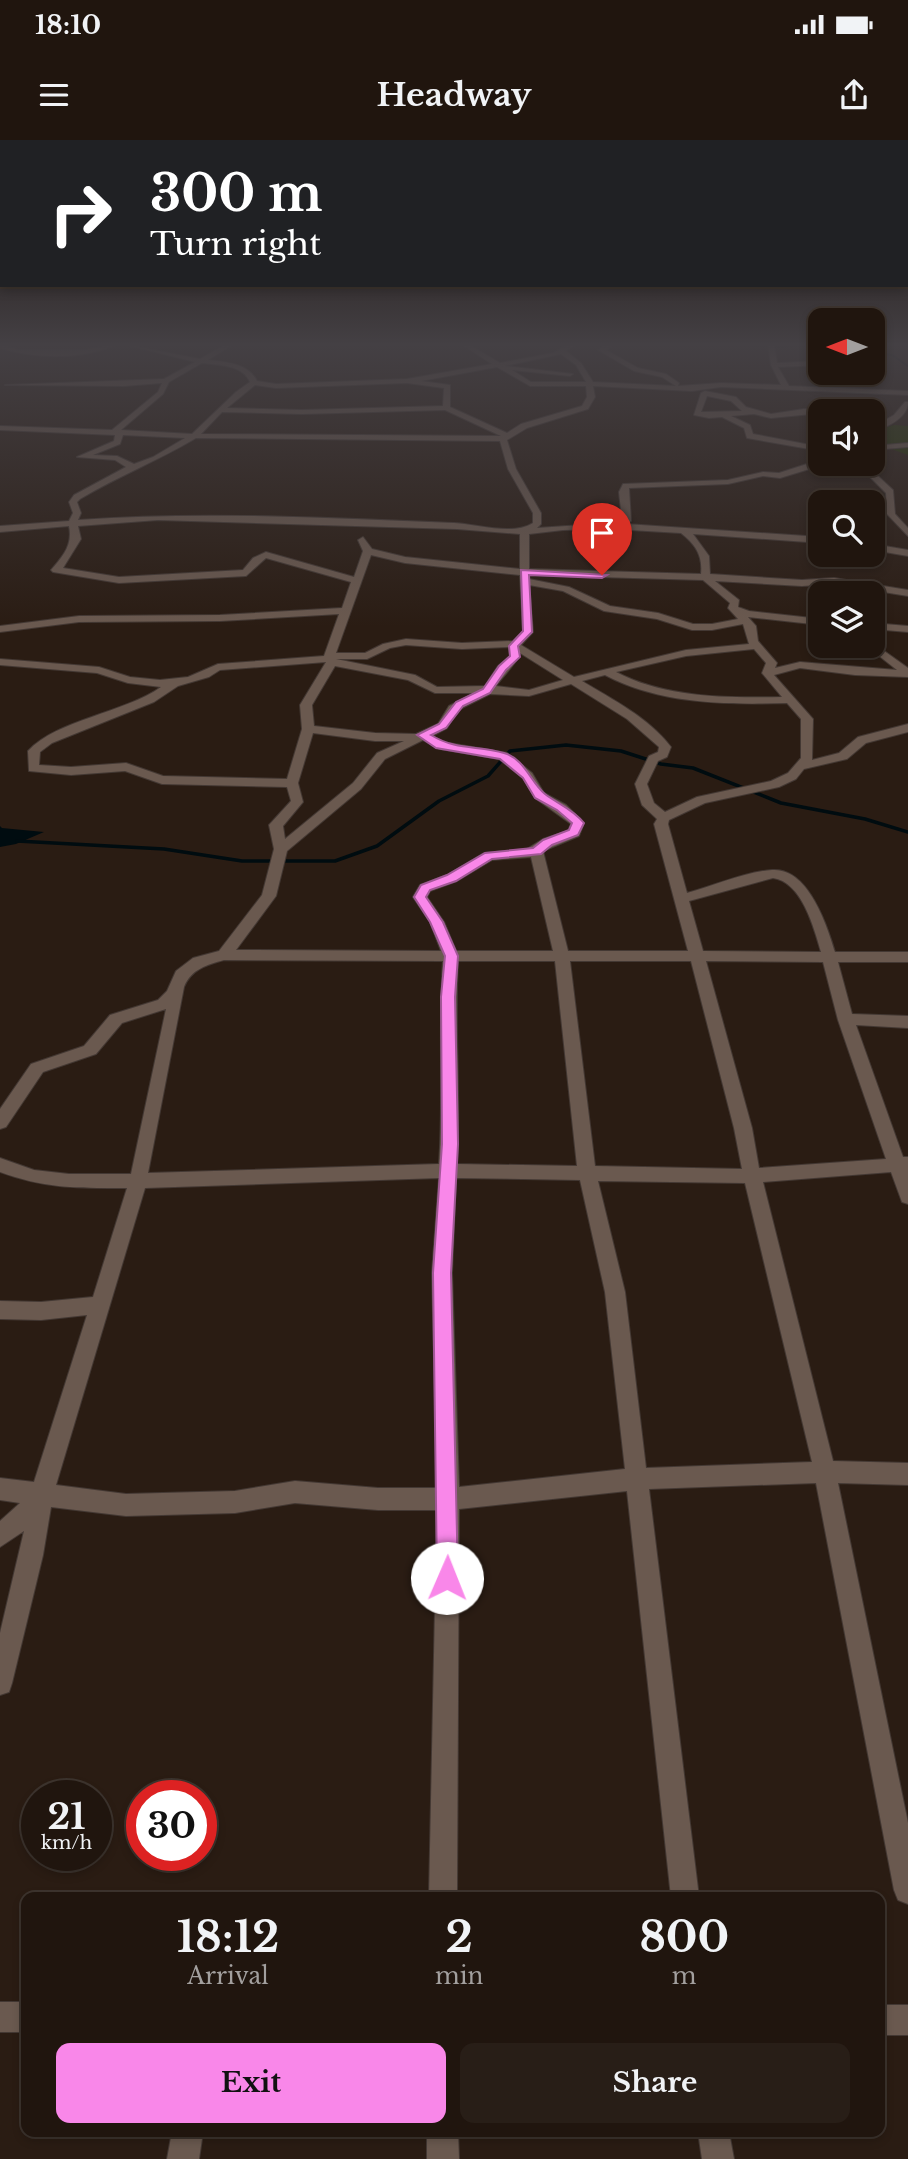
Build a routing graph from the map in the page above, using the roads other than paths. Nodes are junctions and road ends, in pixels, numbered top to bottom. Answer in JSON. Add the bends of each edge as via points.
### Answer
{"nodes":[{"id":1,"x":117,"y":438,"type":"edge"},
{"id":2,"x":190,"y":438,"type":"edge"},
{"id":3,"x":423,"y":438,"type":"edge"},
{"id":4,"x":762,"y":438,"type":"edge"},
{"id":5,"x":503,"y":439,"type":"joint"},
{"id":6,"x":908,"y":446,"type":"edge"},
{"id":7,"x":808,"y":447,"type":"edge"},
{"id":8,"x":885,"y":448,"type":"edge"},
{"id":9,"x":808,"y":467,"type":"edge"},
{"id":10,"x":134,"y":468,"type":"junction"},
{"id":11,"x":873,"y":476,"type":"edge"},
{"id":12,"x":73,"y":523,"type":"junction"},
{"id":13,"x":353,"y":526,"type":"junction"},
{"id":14,"x":613,"y":526,"type":"junction"},
{"id":15,"x":772,"y":527,"type":"dead end"},
{"id":16,"x":0,"y":529,"type":"edge"},
{"id":17,"x":682,"y":530,"type":"junction"},
{"id":18,"x":525,"y":532,"type":"junction"},
{"id":19,"x":908,"y":533,"type":"edge"},
{"id":20,"x":787,"y":538,"type":"junction"},
{"id":21,"x":808,"y":539,"type":"edge"},
{"id":22,"x":885,"y":549,"type":"edge"},
{"id":23,"x":368,"y":551,"type":"junction"},
{"id":24,"x":908,"y":553,"type":"edge"},
{"id":25,"x":525,"y":571,"type":"junction"},
{"id":26,"x":705,"y":577,"type":"junction"},
{"id":27,"x":357,"y":581,"type":"junction"},
{"id":28,"x":908,"y":593,"type":"edge"},
{"id":29,"x":346,"y":611,"type":"junction"},
{"id":30,"x":739,"y":614,"type":"junction"},
{"id":31,"x":808,"y":621,"type":"edge"},
{"id":32,"x":885,"y":627,"type":"edge"},
{"id":33,"x":0,"y":629,"type":"edge"},
{"id":34,"x":908,"y":629,"type":"edge"},
{"id":35,"x":514,"y":645,"type":"junction"},
{"id":36,"x":756,"y":646,"type":"junction"},
{"id":37,"x":885,"y":657,"type":"edge"},
{"id":38,"x":330,"y":659,"type":"junction"},
{"id":39,"x":0,"y":662,"type":"edge"},
{"id":40,"x":218,"y":667,"type":"junction"},
{"id":41,"x":606,"y":671,"type":"junction"},
{"id":42,"x":767,"y":673,"type":"junction"},
{"id":43,"x":908,"y":673,"type":"edge"},
{"id":44,"x":135,"y":680,"type":"junction"},
{"id":45,"x":573,"y":680,"type":"junction"},
{"id":46,"x":174,"y":683,"type":"junction"},
{"id":47,"x":487,"y":690,"type":"junction"},
{"id":48,"x":791,"y":700,"type":"junction"},
{"id":49,"x":908,"y":728,"type":"edge"},
{"id":50,"x":308,"y":729,"type":"junction"},
{"id":51,"x":421,"y":736,"type":"junction"},
{"id":52,"x":797,"y":768,"type":"junction"},
{"id":53,"x":292,"y":783,"type":"junction"},
{"id":54,"x":664,"y":818,"type":"junction"},
{"id":55,"x":281,"y":849,"type":"junction"},
{"id":56,"x":536,"y":851,"type":"junction"},
{"id":57,"x":681,"y":899,"type":"junction"},
{"id":58,"x":224,"y":955,"type":"junction"},
{"id":59,"x":452,"y":956,"type":"junction"},
{"id":60,"x":562,"y":956,"type":"junction"},
{"id":61,"x":908,"y":957,"type":"edge"},
{"id":62,"x":695,"y":958,"type":"junction"},
{"id":63,"x":830,"y":958,"type":"junction"},
{"id":64,"x":181,"y":975,"type":"junction"},
{"id":65,"x":846,"y":1019,"type":"junction"},
{"id":66,"x":908,"y":1022,"type":"edge"},
{"id":67,"x":0,"y":1122,"type":"edge"},
{"id":68,"x":902,"y":1164,"type":"edge"},
{"id":69,"x":0,"y":1165,"type":"edge"},
{"id":70,"x":449,"y":1171,"type":"junction"},
{"id":71,"x":587,"y":1174,"type":"junction"},
{"id":72,"x":752,"y":1177,"type":"junction"},
{"id":73,"x":138,"y":1181,"type":"junction"},
{"id":74,"x":908,"y":1197,"type":"edge"},
{"id":75,"x":99,"y":1305,"type":"junction"},
{"id":76,"x":0,"y":1310,"type":"edge"},
{"id":77,"x":825,"y":1472,"type":"junction"},
{"id":78,"x":908,"y":1475,"type":"edge"},
{"id":79,"x":636,"y":1479,"type":"junction"},
{"id":80,"x":0,"y":1489,"type":"edge"},
{"id":81,"x":42,"y":1493,"type":"junction"},
{"id":82,"x":448,"y":1499,"type":"junction"},
{"id":83,"x":0,"y":1536,"type":"edge"},
{"id":84,"x":0,"y":1683,"type":"edge"},
{"id":85,"x":908,"y":1890,"type":"edge"},
{"id":86,"x":443,"y":1892,"type":"edge"},
{"id":87,"x":684,"y":1892,"type":"edge"},
{"id":88,"x":0,"y":2017,"type":"edge"},
{"id":89,"x":21,"y":2017,"type":"edge"},
{"id":90,"x":885,"y":2020,"type":"edge"},
{"id":91,"x":908,"y":2020,"type":"edge"},
{"id":92,"x":187,"y":2137,"type":"edge"},
{"id":93,"x":443,"y":2137,"type":"edge"},
{"id":94,"x":715,"y":2137,"type":"edge"},
{"id":95,"x":183,"y":2159,"type":"edge"},
{"id":96,"x":443,"y":2159,"type":"edge"},
{"id":97,"x":718,"y":2159,"type":"edge"}],
"edges":[{"from":1,"to":10,"type":"street","via":[[117,442],[81,457],[117,458]]},
{"from":2,"to":10,"type":"street"},
{"from":3,"to":5,"type":"street"},
{"from":4,"to":7,"type":"street"},
{"from":5,"to":18,"type":"street","via":[[512,469],[537,513],[537,524]]},
{"from":6,"to":8,"type":"street"},
{"from":9,"to":14,"type":"street","via":[[780,476],[762,474],[728,482],[626,486],[627,521]]},
{"from":10,"to":12,"type":"street","via":[[77,496]]},
{"from":11,"to":19,"type":"street","via":[[890,492],[891,514]]},
{"from":12,"to":13,"type":"street","via":[[158,517]]},
{"from":12,"to":16,"type":"street"},
{"from":12,"to":27,"type":"street","via":[[76,539],[56,570],[119,580],[246,573],[264,555]]},
{"from":13,"to":18,"type":"street","via":[[457,526]]},
{"from":13,"to":23,"type":"street"},
{"from":14,"to":17,"type":"street"},
{"from":14,"to":18,"type":"street"},
{"from":15,"to":20,"type":"street"},
{"from":17,"to":20,"type":"street"},
{"from":17,"to":26,"type":"street","via":[[698,541],[708,566]]},
{"from":18,"to":25,"type":"street"},
{"from":20,"to":21,"type":"street"},
{"from":22,"to":24,"type":"street"},
{"from":23,"to":25,"type":"street","via":[[475,570]]},
{"from":23,"to":27,"type":"street"},
{"from":25,"to":26,"type":"street"},
{"from":25,"to":30,"type":"street","via":[[608,608],[692,626],[712,627]]},
{"from":25,"to":35,"type":"street","via":[[527,632]]},
{"from":26,"to":28,"type":"street","via":[[834,581]]},
{"from":26,"to":30,"type":"street","via":[[735,602]]},
{"from":27,"to":29,"type":"street"},
{"from":29,"to":33,"type":"street","via":[[79,619]]},
{"from":29,"to":38,"type":"street"},
{"from":30,"to":31,"type":"street"},
{"from":30,"to":36,"type":"street","via":[[751,626]]},
{"from":32,"to":34,"type":"street"},
{"from":35,"to":38,"type":"street","via":[[406,642],[367,656]]},
{"from":35,"to":45,"type":"street"},
{"from":35,"to":47,"type":"street","via":[[515,657]]},
{"from":36,"to":41,"type":"street","via":[[686,653]]},
{"from":36,"to":42,"type":"street","via":[[772,663]]},
{"from":37,"to":43,"type":"street"},
{"from":38,"to":40,"type":"street"},
{"from":38,"to":47,"type":"street","via":[[411,677],[435,690]]},
{"from":38,"to":50,"type":"street","via":[[306,705]]},
{"from":39,"to":44,"type":"street","via":[[73,666]]},
{"from":40,"to":44,"type":"street"},
{"from":40,"to":46,"type":"street","via":[[206,676]]},
{"from":41,"to":45,"type":"street"},
{"from":41,"to":48,"type":"street","via":[[630,685],[657,692]]},
{"from":42,"to":43,"type":"street","via":[[800,665]]},
{"from":42,"to":48,"type":"street"},
{"from":44,"to":46,"type":"street"},
{"from":45,"to":47,"type":"street","via":[[529,693]]},
{"from":45,"to":54,"type":"street","via":[[641,723],[665,747],[641,784],[648,805]]},
{"from":46,"to":53,"type":"street","via":[[150,700],[48,740],[34,751],[33,768],[126,767],[162,780]]},
{"from":47,"to":51,"type":"street","via":[[459,704],[443,726]]},
{"from":48,"to":52,"type":"street","via":[[807,719],[807,758]]},
{"from":49,"to":52,"type":"street","via":[[862,740],[843,756]]},
{"from":50,"to":51,"type":"street","via":[[375,737]]},
{"from":50,"to":53,"type":"street"},
{"from":51,"to":55,"type":"street","via":[[381,756],[357,786]]},
{"from":51,"to":56,"type":"street","via":[[440,745],[503,756],[527,776],[539,795],[575,817],[578,828],[574,833]]},
{"from":52,"to":54,"type":"street","via":[[775,785],[701,800]]},
{"from":53,"to":55,"type":"street","via":[[297,802],[276,825]]},
{"from":54,"to":57,"type":"street","via":[[663,834]]},
{"from":55,"to":58,"type":"street","via":[[269,896]]},
{"from":56,"to":59,"type":"street","via":[[489,856],[421,891]]},
{"from":56,"to":60,"type":"street"},
{"from":57,"to":62,"type":"street"},
{"from":57,"to":63,"type":"street","via":[[773,874],[787,877],[816,921]]},
{"from":58,"to":59,"type":"street"},
{"from":58,"to":64,"type":"street","via":[[198,962]]},
{"from":59,"to":60,"type":"street"},
{"from":59,"to":70,"type":"street"},
{"from":60,"to":62,"type":"street"},
{"from":60,"to":71,"type":"street"},
{"from":61,"to":63,"type":"street"},
{"from":62,"to":63,"type":"street"},
{"from":62,"to":72,"type":"street","via":[[743,1128]]},
{"from":63,"to":65,"type":"street"},
{"from":64,"to":67,"type":"street","via":[[174,994],[163,1004],[116,1019],[90,1050],[37,1068]]},
{"from":64,"to":73,"type":"street"},
{"from":65,"to":66,"type":"street"},
{"from":65,"to":68,"type":"street"},
{"from":68,"to":72,"type":"street"},
{"from":68,"to":74,"type":"street"},
{"from":69,"to":73,"type":"street","via":[[33,1177]]},
{"from":70,"to":71,"type":"street"},
{"from":70,"to":73,"type":"street"},
{"from":70,"to":82,"type":"street","via":[[442,1273]]},
{"from":71,"to":72,"type":"street"},
{"from":71,"to":79,"type":"street","via":[[615,1292]]},
{"from":72,"to":77,"type":"street"},
{"from":73,"to":75,"type":"street"},
{"from":75,"to":76,"type":"street"},
{"from":75,"to":81,"type":"street"},
{"from":77,"to":78,"type":"street"},
{"from":77,"to":79,"type":"street"},
{"from":77,"to":85,"type":"street"},
{"from":79,"to":82,"type":"street"},
{"from":79,"to":87,"type":"street"},
{"from":80,"to":81,"type":"street"},
{"from":81,"to":82,"type":"street","via":[[126,1504],[235,1502],[295,1492]]},
{"from":81,"to":83,"type":"street"},
{"from":81,"to":84,"type":"street"},
{"from":82,"to":86,"type":"street"},
{"from":88,"to":89,"type":"street"},
{"from":90,"to":91,"type":"street"},
{"from":92,"to":95,"type":"street"},
{"from":93,"to":96,"type":"street"},
{"from":94,"to":97,"type":"street"}]}
